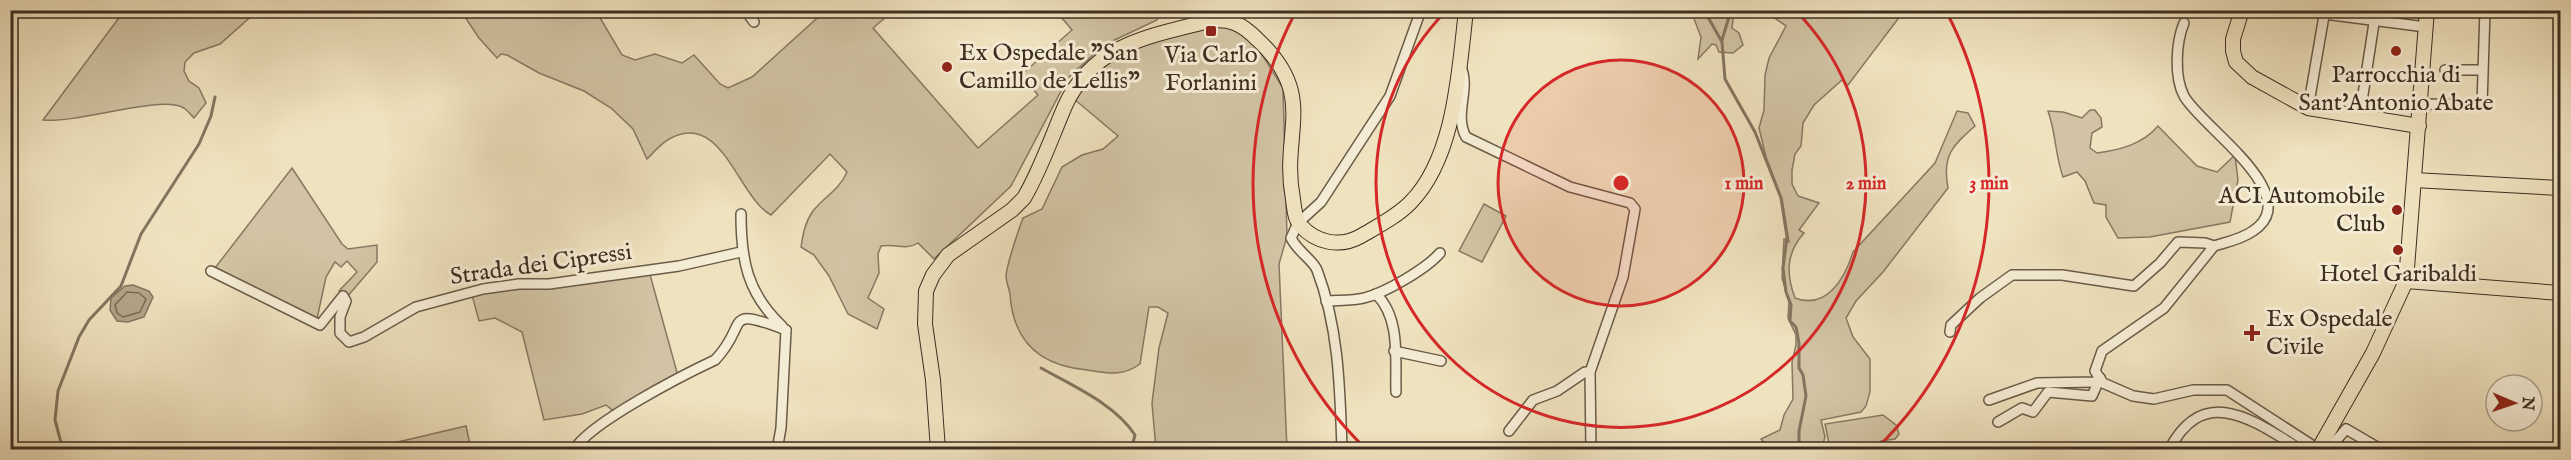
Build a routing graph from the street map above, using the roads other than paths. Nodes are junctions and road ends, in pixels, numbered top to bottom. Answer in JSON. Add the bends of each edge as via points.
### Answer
{"nodes":[{"id":1,"x":745,"y":10,"type":"edge"},
{"id":2,"x":1421,"y":10,"type":"edge"},
{"id":3,"x":1466,"y":10,"type":"edge"},
{"id":4,"x":2242,"y":10,"type":"edge"},
{"id":5,"x":2376,"y":10,"type":"edge"},
{"id":6,"x":2427,"y":10,"type":"edge"},
{"id":7,"x":2485,"y":10,"type":"edge"},
{"id":8,"x":2324,"y":12,"type":"edge"},
{"id":9,"x":1219,"y":15,"type":"edge"},
{"id":10,"x":2374,"y":21,"type":"junction"},
{"id":11,"x":754,"y":22,"type":"dead end"},
{"id":12,"x":2184,"y":23,"type":"dead end"},
{"id":13,"x":2426,"y":27,"type":"junction"},
{"id":14,"x":1460,"y":65,"type":"junction"},
{"id":15,"x":2445,"y":70,"type":"dead end"},
{"id":16,"x":2482,"y":70,"type":"junction"},
{"id":17,"x":2310,"y":97,"type":"dead end"},
{"id":18,"x":2362,"y":101,"type":"dead end"},
{"id":19,"x":2421,"y":104,"type":"junction"},
{"id":20,"x":2419,"y":126,"type":"junction"},
{"id":21,"x":2414,"y":180,"type":"junction"},
{"id":22,"x":2560,"y":188,"type":"edge"},
{"id":23,"x":741,"y":214,"type":"dead end"},
{"id":24,"x":1298,"y":223,"type":"junction"},
{"id":25,"x":2214,"y":246,"type":"junction"},
{"id":26,"x":741,"y":252,"type":"junction"},
{"id":27,"x":1440,"y":253,"type":"dead end"},
{"id":28,"x":211,"y":271,"type":"dead end"},
{"id":29,"x":2406,"y":281,"type":"junction"},
{"id":30,"x":2560,"y":292,"type":"edge"},
{"id":31,"x":1376,"y":294,"type":"junction"},
{"id":32,"x":1326,"y":301,"type":"junction"},
{"id":33,"x":786,"y":330,"type":"junction"},
{"id":34,"x":1950,"y":332,"type":"dead end"},
{"id":35,"x":1394,"y":351,"type":"junction"},
{"id":36,"x":1441,"y":361,"type":"dead end"},
{"id":37,"x":1590,"y":372,"type":"junction"},
{"id":38,"x":2100,"y":378,"type":"junction"},
{"id":39,"x":1396,"y":392,"type":"dead end"},
{"id":40,"x":1989,"y":400,"type":"dead end"},
{"id":41,"x":1998,"y":422,"type":"dead end"},
{"id":42,"x":1509,"y":431,"type":"dead end"},
{"id":43,"x":2318,"y":449,"type":"edge"},
{"id":44,"x":574,"y":450,"type":"edge"},
{"id":45,"x":777,"y":450,"type":"edge"},
{"id":46,"x":938,"y":450,"type":"edge"},
{"id":47,"x":1342,"y":450,"type":"edge"},
{"id":48,"x":1591,"y":450,"type":"edge"},
{"id":49,"x":2169,"y":450,"type":"edge"},
{"id":50,"x":2302,"y":450,"type":"edge"},
{"id":51,"x":2328,"y":450,"type":"edge"},
{"id":52,"x":2382,"y":450,"type":"edge"}],
"edges":[{"from":1,"to":11,"type":"street"},
{"from":2,"to":24,"type":"street","via":[[1390,96],[1321,202]]},
{"from":3,"to":14,"type":"main road"},
{"from":4,"to":20,"type":"main road","via":[[2233,51],[2236,62],[2252,77],[2308,108]]},
{"from":5,"to":10,"type":"street"},
{"from":6,"to":13,"type":"main road"},
{"from":7,"to":16,"type":"street"},
{"from":8,"to":10,"type":"street"},
{"from":8,"to":17,"type":"street"},
{"from":9,"to":24,"type":"main road","via":[[1252,34],[1288,80],[1294,101],[1291,191]]},
{"from":9,"to":46,"type":"main road","via":[[1137,39],[1096,62],[1067,103],[1024,198],[948,255],[933,275],[924,310]]},
{"from":10,"to":13,"type":"street"},
{"from":10,"to":18,"type":"street"},
{"from":12,"to":25,"type":"street","via":[[2179,41],[2180,79],[2185,97],[2250,164],[2266,196],[2267,211],[2261,225],[2248,235]]},
{"from":13,"to":19,"type":"main road"},
{"from":14,"to":24,"type":"main road","via":[[1446,137],[1428,180],[1410,204],[1355,240],[1319,241]]},
{"from":14,"to":37,"type":"street","via":[[1466,76],[1460,116],[1466,137],[1570,187],[1630,203],[1635,210],[1623,277]]},
{"from":15,"to":16,"type":"street"},
{"from":16,"to":19,"type":"street","via":[[2482,105]]},
{"from":19,"to":20,"type":"main road"},
{"from":20,"to":21,"type":"main road"},
{"from":21,"to":22,"type":"main road"},
{"from":21,"to":29,"type":"main road"},
{"from":23,"to":26,"type":"street"},
{"from":24,"to":32,"type":"street","via":[[1291,238],[1297,250],[1316,267]]},
{"from":25,"to":34,"type":"street","via":[[2178,242],[2134,286],[2062,275],[2012,275],[1980,298],[1952,325]]},
{"from":25,"to":38,"type":"street","via":[[2164,308],[2102,351],[2095,370]]},
{"from":26,"to":28,"type":"street","name":"Strada dei Cipressi","via":[[679,266],[483,289],[416,307],[349,342],[340,333],[346,301],[343,297],[321,325]]},
{"from":26,"to":33,"type":"street","via":[[769,314]]},
{"from":27,"to":31,"type":"street"},
{"from":29,"to":30,"type":"main road"},
{"from":29,"to":43,"type":"main road","via":[[2373,353]]},
{"from":31,"to":32,"type":"street"},
{"from":31,"to":35,"type":"street","via":[[1393,320]]},
{"from":32,"to":47,"type":"street","via":[[1337,356]]},
{"from":33,"to":44,"type":"street","via":[[746,317],[733,328],[725,350],[715,360],[616,415],[578,442]]},
{"from":33,"to":45,"type":"street"},
{"from":35,"to":36,"type":"street"},
{"from":35,"to":39,"type":"street"},
{"from":37,"to":42,"type":"street","via":[[1533,400]]},
{"from":37,"to":48,"type":"street"},
{"from":38,"to":40,"type":"street","via":[[2095,382],[2037,383]]},
{"from":38,"to":41,"type":"street","via":[[2092,396],[2049,392],[2033,412],[2022,408]]},
{"from":38,"to":43,"type":"street","via":[[2133,396],[2154,399],[2193,390],[2227,390]]},
{"from":49,"to":50,"type":"street","via":[[2189,420],[2215,411],[2236,413]]},
{"from":51,"to":52,"type":"street","via":[[2346,429]]}]}
